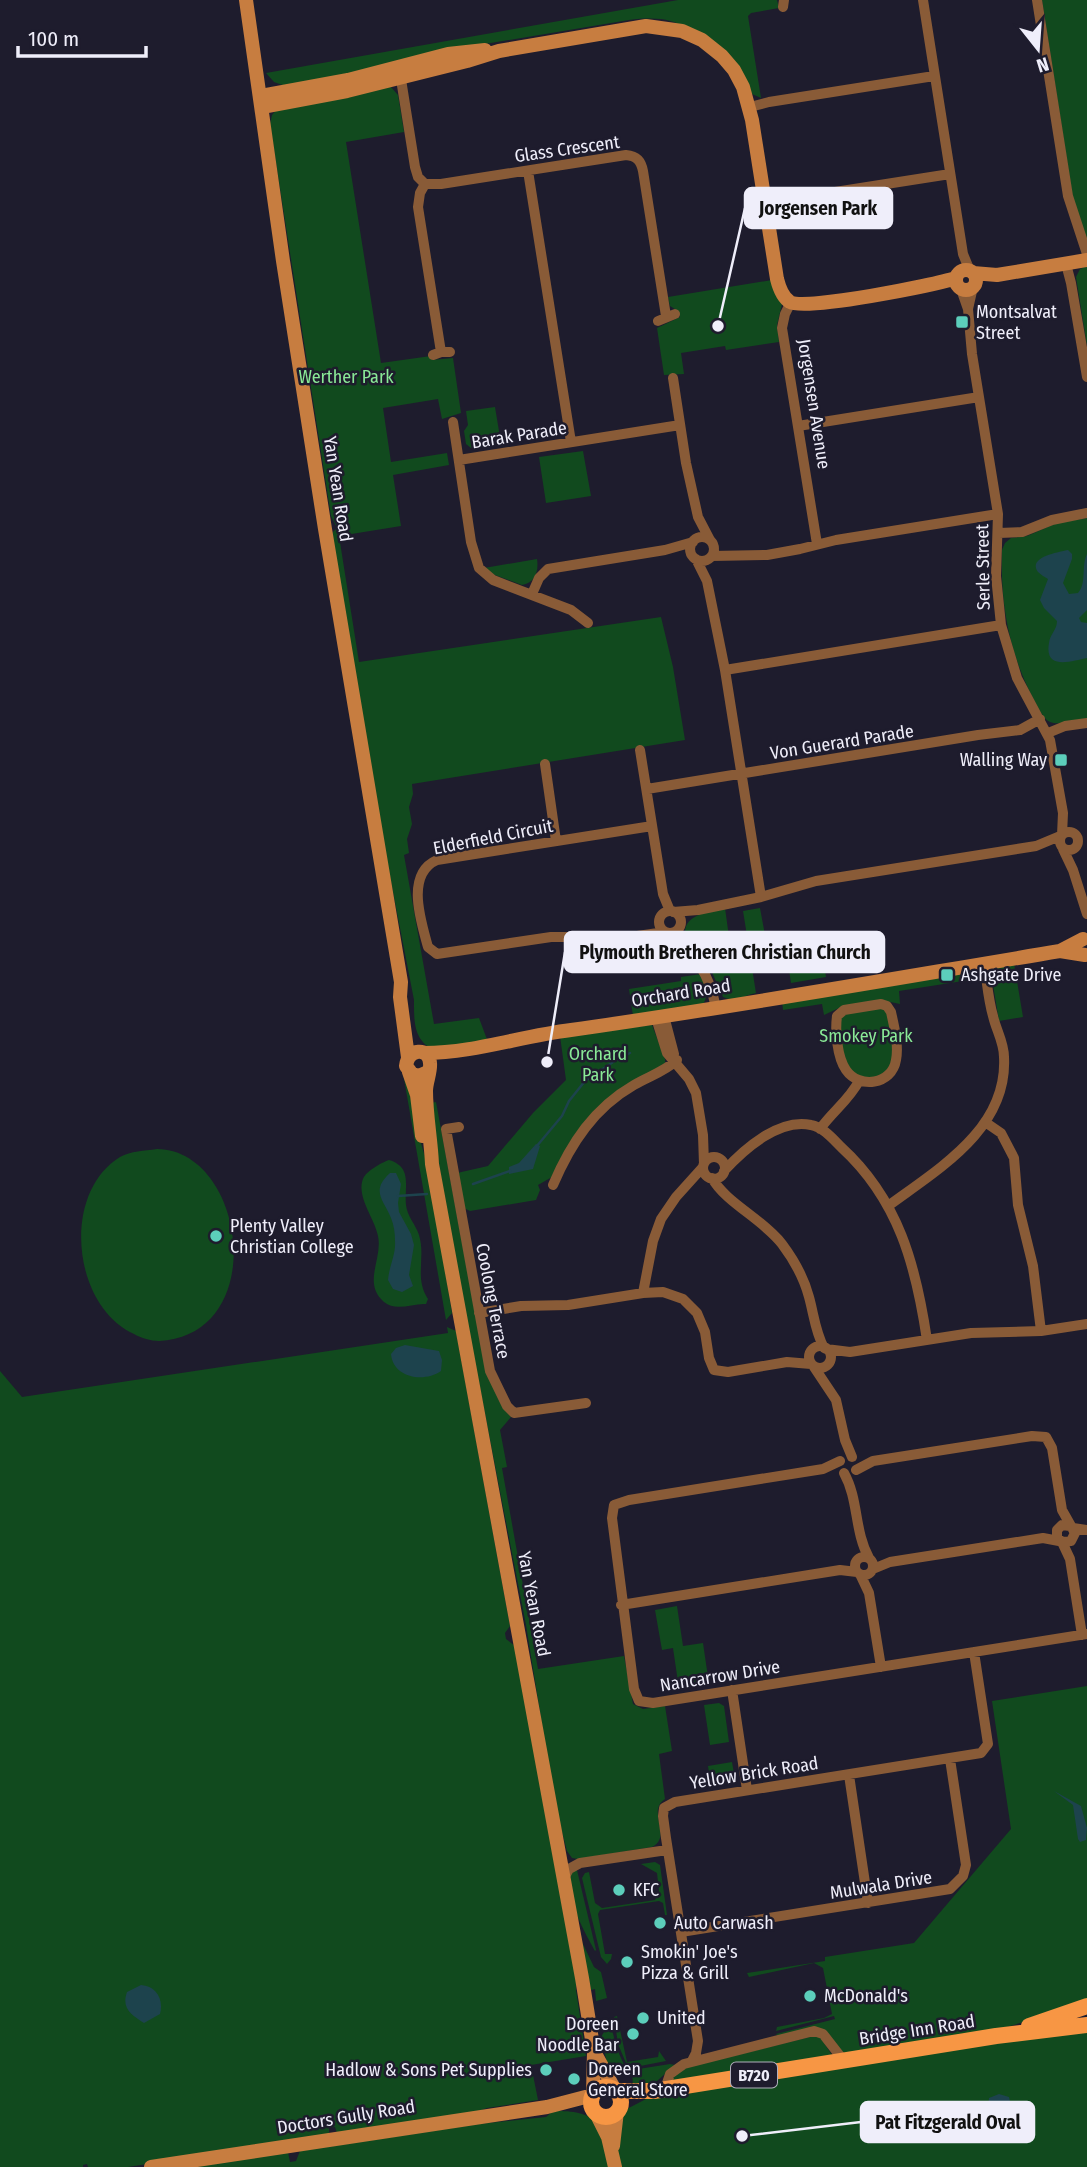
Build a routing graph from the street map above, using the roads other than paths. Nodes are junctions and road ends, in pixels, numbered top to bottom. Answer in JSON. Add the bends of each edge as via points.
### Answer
{"nodes":[{"id":1,"x":246,"y":0,"type":"edge"},
{"id":2,"x":923,"y":0,"type":"edge"},
{"id":3,"x":1037,"y":0,"type":"edge"},
{"id":4,"x":256,"y":67,"type":"junction"},
{"id":5,"x":400,"y":72,"type":"junction"},
{"id":6,"x":934,"y":76,"type":"junction"},
{"id":7,"x":290,"y":91,"type":"junction"},
{"id":8,"x":262,"y":101,"type":"junction"},
{"id":9,"x":749,"y":106,"type":"junction"},
{"id":10,"x":528,"y":171,"type":"junction"},
{"id":11,"x":950,"y":174,"type":"junction"},
{"id":12,"x":425,"y":184,"type":"junction"},
{"id":13,"x":765,"y":203,"type":"junction"},
{"id":14,"x":1079,"y":260,"type":"edge"},
{"id":15,"x":966,"y":280,"type":"junction"},
{"id":16,"x":791,"y":302,"type":"junction"},
{"id":17,"x":667,"y":317,"type":"dead end"},
{"id":18,"x":442,"y":353,"type":"dead end"},
{"id":19,"x":1087,"y":377,"type":"edge"},
{"id":20,"x":674,"y":378,"type":"dead end"},
{"id":21,"x":979,"y":397,"type":"junction"},
{"id":22,"x":452,"y":421,"type":"dead end"},
{"id":23,"x":680,"y":425,"type":"junction"},
{"id":24,"x":798,"y":426,"type":"junction"},
{"id":25,"x":571,"y":442,"type":"junction"},
{"id":26,"x":459,"y":460,"type":"junction"},
{"id":27,"x":1087,"y":513,"type":"edge"},
{"id":28,"x":998,"y":514,"type":"junction"},
{"id":29,"x":698,"y":517,"type":"junction"},
{"id":30,"x":999,"y":533,"type":"junction"},
{"id":31,"x":694,"y":541,"type":"junction"},
{"id":32,"x":711,"y":541,"type":"junction"},
{"id":33,"x":817,"y":544,"type":"junction"},
{"id":34,"x":665,"y":550,"type":"junction"},
{"id":35,"x":735,"y":556,"type":"junction"},
{"id":36,"x":710,"y":557,"type":"junction"},
{"id":37,"x":695,"y":558,"type":"junction"},
{"id":38,"x":707,"y":581,"type":"junction"},
{"id":39,"x":532,"y":594,"type":"junction"},
{"id":40,"x":587,"y":623,"type":"dead end"},
{"id":41,"x":1001,"y":625,"type":"junction"},
{"id":42,"x":725,"y":670,"type":"junction"},
{"id":43,"x":1040,"y":719,"type":"junction"},
{"id":44,"x":1087,"y":723,"type":"edge"},
{"id":45,"x":1048,"y":733,"type":"junction"},
{"id":46,"x":640,"y":750,"type":"dead end"},
{"id":47,"x":545,"y":764,"type":"dead end"},
{"id":48,"x":742,"y":774,"type":"junction"},
{"id":49,"x":647,"y":789,"type":"junction"},
{"id":50,"x":1063,"y":813,"type":"junction"},
{"id":51,"x":652,"y":826,"type":"junction"},
{"id":52,"x":1074,"y":834,"type":"junction"},
{"id":53,"x":1087,"y":835,"type":"edge"},
{"id":54,"x":1061,"y":836,"type":"junction"},
{"id":55,"x":556,"y":841,"type":"junction"},
{"id":56,"x":1080,"y":844,"type":"edge"},
{"id":57,"x":1036,"y":846,"type":"junction"},
{"id":58,"x":1063,"y":848,"type":"junction"},
{"id":59,"x":1073,"y":870,"type":"junction"},
{"id":60,"x":761,"y":897,"type":"junction"},
{"id":61,"x":698,"y":910,"type":"junction"},
{"id":62,"x":1087,"y":914,"type":"edge"},
{"id":63,"x":666,"y":921,"type":"junction"},
{"id":64,"x":680,"y":924,"type":"junction"},
{"id":65,"x":1085,"y":936,"type":"edge"},
{"id":66,"x":686,"y":948,"type":"junction"},
{"id":67,"x":1060,"y":951,"type":"junction"},
{"id":68,"x":1086,"y":956,"type":"edge"},
{"id":69,"x":984,"y":963,"type":"junction"},
{"id":70,"x":716,"y":1008,"type":"junction"},
{"id":71,"x":660,"y":1017,"type":"junction"},
{"id":72,"x":420,"y":1062,"type":"junction"},
{"id":73,"x":677,"y":1063,"type":"junction"},
{"id":74,"x":859,"y":1081,"type":"junction"},
{"id":75,"x":985,"y":1122,"type":"junction"},
{"id":76,"x":459,"y":1127,"type":"dead end"},
{"id":77,"x":820,"y":1129,"type":"junction"},
{"id":78,"x":704,"y":1135,"type":"junction"},
{"id":79,"x":743,"y":1153,"type":"junction"},
{"id":80,"x":717,"y":1158,"type":"junction"},
{"id":81,"x":703,"y":1166,"type":"junction"},
{"id":82,"x":717,"y":1175,"type":"junction"},
{"id":83,"x":551,"y":1187,"type":"dead end"},
{"id":84,"x":684,"y":1190,"type":"junction"},
{"id":85,"x":888,"y":1206,"type":"junction"},
{"id":86,"x":648,"y":1292,"type":"junction"},
{"id":87,"x":479,"y":1313,"type":"junction"},
{"id":88,"x":1087,"y":1324,"type":"edge"},
{"id":89,"x":815,"y":1327,"type":"junction"},
{"id":90,"x":1041,"y":1331,"type":"junction"},
{"id":91,"x":928,"y":1340,"type":"junction"},
{"id":92,"x":825,"y":1348,"type":"junction"},
{"id":93,"x":810,"y":1352,"type":"junction"},
{"id":94,"x":850,"y":1352,"type":"junction"},
{"id":95,"x":787,"y":1362,"type":"junction"},
{"id":96,"x":828,"y":1363,"type":"junction"},
{"id":97,"x":813,"y":1366,"type":"junction"},
{"id":98,"x":830,"y":1387,"type":"junction"},
{"id":99,"x":586,"y":1403,"type":"dead end"},
{"id":100,"x":873,"y":1461,"type":"junction"},
{"id":101,"x":845,"y":1463,"type":"junction"},
{"id":102,"x":856,"y":1471,"type":"junction"},
{"id":103,"x":852,"y":1489,"type":"junction"},
{"id":104,"x":1087,"y":1531,"type":"edge"},
{"id":105,"x":1066,"y":1534,"type":"junction"},
{"id":106,"x":864,"y":1566,"type":"junction"},
{"id":107,"x":621,"y":1605,"type":"junction"},
{"id":108,"x":1084,"y":1634,"type":"edge"},
{"id":109,"x":974,"y":1652,"type":"junction"},
{"id":110,"x":881,"y":1667,"type":"junction"},
{"id":111,"x":732,"y":1690,"type":"junction"},
{"id":112,"x":950,"y":1759,"type":"junction"},
{"id":113,"x":849,"y":1775,"type":"junction"},
{"id":114,"x":747,"y":1790,"type":"junction"},
{"id":115,"x":558,"y":1845,"type":"junction"},
{"id":116,"x":667,"y":1850,"type":"junction"},
{"id":117,"x":580,"y":1863,"type":"junction"},
{"id":118,"x":564,"y":1879,"type":"junction"},
{"id":119,"x":868,"y":1903,"type":"junction"},
{"id":120,"x":681,"y":1932,"type":"junction"},
{"id":121,"x":1087,"y":2007,"type":"edge"},
{"id":122,"x":1087,"y":2025,"type":"edge"},
{"id":123,"x":996,"y":2036,"type":"junction"},
{"id":124,"x":698,"y":2041,"type":"junction"},
{"id":125,"x":594,"y":2052,"type":"junction"},
{"id":126,"x":713,"y":2057,"type":"junction"},
{"id":127,"x":844,"y":2061,"type":"junction"},
{"id":128,"x":692,"y":2062,"type":"junction"},
{"id":129,"x":615,"y":2090,"type":"junction"},
{"id":130,"x":660,"y":2090,"type":"junction"},
{"id":131,"x":593,"y":2094,"type":"junction"},
{"id":132,"x":547,"y":2107,"type":"junction"},
{"id":133,"x":618,"y":2111,"type":"junction"},
{"id":134,"x":595,"y":2113,"type":"junction"},
{"id":135,"x":612,"y":2151,"type":"junction"},
{"id":136,"x":151,"y":2167,"type":"edge"},
{"id":137,"x":615,"y":2167,"type":"edge"}],
"edges":[{"from":1,"to":4,"type":"street","name":"Yan Yean Road"},
{"from":2,"to":6,"type":"street","name":"Serle Street"},
{"from":3,"to":14,"type":"street","via":[[1068,196],[1082,239]]},
{"from":4,"to":7,"type":"street","via":[[272,84]]},
{"from":4,"to":8,"type":"street","name":"Yan Yean Road"},
{"from":5,"to":7,"type":"street"},
{"from":5,"to":8,"type":"street","via":[[347,92]]},
{"from":5,"to":9,"type":"street","via":[[646,26],[671,28],[702,40],[722,56],[739,78]]},
{"from":5,"to":12,"type":"street","via":[[415,167]]},
{"from":6,"to":9,"type":"street"},
{"from":6,"to":11,"type":"street","name":"Serle Street"},
{"from":7,"to":8,"type":"street"},
{"from":8,"to":72,"type":"street","name":"Yan Yean Road","via":[[283,261],[400,997]]},
{"from":9,"to":13,"type":"street"},
{"from":10,"to":12,"type":"street","name":"Glass Crescent"},
{"from":10,"to":17,"type":"street","name":"Glass Crescent","via":[[626,155],[639,160]]},
{"from":10,"to":25,"type":"street"},
{"from":11,"to":13,"type":"street"},
{"from":11,"to":15,"type":"street","name":"Serle Street"},
{"from":12,"to":18,"type":"street","via":[[418,207]]},
{"from":13,"to":16,"type":"street","via":[[778,286]]},
{"from":14,"to":15,"type":"street"},
{"from":14,"to":19,"type":"street","via":[[1071,283]]},
{"from":15,"to":16,"type":"street","via":[[818,303]]},
{"from":15,"to":21,"type":"street","name":"Serle Street"},
{"from":16,"to":24,"type":"street","name":"Jorgensen Avenue","via":[[782,328]]},
{"from":20,"to":23,"type":"street"},
{"from":21,"to":24,"type":"street"},
{"from":21,"to":28,"type":"street","name":"Serle Street"},
{"from":22,"to":26,"type":"street"},
{"from":23,"to":25,"type":"street","name":"Barak Parade"},
{"from":23,"to":29,"type":"street"},
{"from":24,"to":33,"type":"street","name":"Jorgensen Avenue"},
{"from":25,"to":26,"type":"street","name":"Barak Parade"},
{"from":26,"to":39,"type":"street","name":"Barak Parade","via":[[476,562],[493,580]]},
{"from":27,"to":30,"type":"street","via":[[1060,517],[1022,532]]},
{"from":28,"to":30,"type":"street","name":"Serle Street"},
{"from":28,"to":33,"type":"street"},
{"from":29,"to":31,"type":"street"},
{"from":29,"to":32,"type":"street"},
{"from":30,"to":41,"type":"street","name":"Serle Street","via":[[996,576]]},
{"from":31,"to":32,"type":"street","via":[[702,537]]},
{"from":31,"to":34,"type":"street"},
{"from":31,"to":37,"type":"street","via":[[691,550]]},
{"from":32,"to":35,"type":"street"},
{"from":32,"to":36,"type":"street","via":[[714,550]]},
{"from":33,"to":35,"type":"street","via":[[767,555]]},
{"from":34,"to":37,"type":"street"},
{"from":34,"to":39,"type":"street","via":[[548,569]]},
{"from":35,"to":36,"type":"street"},
{"from":36,"to":37,"type":"street"},
{"from":36,"to":38,"type":"street"},
{"from":37,"to":38,"type":"street"},
{"from":38,"to":42,"type":"street"},
{"from":39,"to":40,"type":"street","name":"Barak Parade","via":[[571,610]]},
{"from":41,"to":42,"type":"street"},
{"from":41,"to":43,"type":"street","name":"Serle Street","via":[[1017,678]]},
{"from":42,"to":48,"type":"street"},
{"from":43,"to":45,"type":"street","name":"Serle Street"},
{"from":43,"to":48,"type":"street","name":"Von Guerard Parade","via":[[1013,732]]},
{"from":44,"to":45,"type":"street"},
{"from":45,"to":50,"type":"street","name":"Serle Street"},
{"from":46,"to":49,"type":"street"},
{"from":47,"to":55,"type":"street"},
{"from":48,"to":49,"type":"street","name":"Von Guerard Parade"},
{"from":48,"to":60,"type":"street"},
{"from":49,"to":51,"type":"street"},
{"from":50,"to":52,"type":"street","name":"Serle Street"},
{"from":50,"to":54,"type":"street","name":"Serle Street"},
{"from":51,"to":55,"type":"street","name":"Elderfield Circuit"},
{"from":51,"to":63,"type":"street"},
{"from":52,"to":53,"type":"street"},
{"from":52,"to":54,"type":"street"},
{"from":52,"to":56,"type":"street"},
{"from":54,"to":57,"type":"street"},
{"from":54,"to":58,"type":"street"},
{"from":55,"to":63,"type":"street","name":"Elderfield Circuit","via":[[428,865],[418,889],[429,950],[440,954],[551,937],[596,942],[636,936]]},
{"from":56,"to":58,"type":"street","via":[[1071,850]]},
{"from":56,"to":59,"type":"street"},
{"from":57,"to":58,"type":"street"},
{"from":57,"to":60,"type":"street","via":[[816,881]]},
{"from":58,"to":59,"type":"street"},
{"from":59,"to":62,"type":"street"},
{"from":60,"to":61,"type":"street"},
{"from":61,"to":63,"type":"street"},
{"from":61,"to":64,"type":"street","name":"Elderfield Circuit"},
{"from":63,"to":64,"type":"street","via":[[679,916]]},
{"from":63,"to":64,"type":"street","name":"Elderfield Circuit","via":[[676,931]]},
{"from":63,"to":66,"type":"street"},
{"from":64,"to":66,"type":"street"},
{"from":65,"to":67,"type":"street","name":"Orchard Road"},
{"from":65,"to":68,"type":"street","via":[[1081,949]]},
{"from":66,"to":70,"type":"street","via":[[707,975]]},
{"from":67,"to":68,"type":"street","name":"Orchard Road"},
{"from":67,"to":69,"type":"street","name":"Orchard Road"},
{"from":69,"to":70,"type":"street","name":"Orchard Road"},
{"from":69,"to":75,"type":"street","via":[[1004,1056],[998,1093]]},
{"from":70,"to":71,"type":"street","name":"Orchard Road"},
{"from":71,"to":72,"type":"street","name":"Orchard Road","via":[[549,1032]]},
{"from":71,"to":73,"type":"street"},
{"from":72,"to":115,"type":"street","name":"Yan Yean Road","via":[[432,1164]]},
{"from":73,"to":78,"type":"street","via":[[693,1086]]},
{"from":73,"to":83,"type":"street","via":[[626,1090],[595,1116],[572,1144]]},
{"from":74,"to":74,"type":"street","via":[[881,1079],[895,1065],[892,1020],[885,1005],[844,1010],[837,1016],[841,1059],[847,1072]]},
{"from":74,"to":77,"type":"street"},
{"from":75,"to":85,"type":"street","via":[[957,1155]]},
{"from":75,"to":90,"type":"street","via":[[1002,1133],[1014,1158]]},
{"from":76,"to":87,"type":"street","name":"Coolong Terrace","via":[[446,1129]]},
{"from":77,"to":79,"type":"street","via":[[811,1124],[775,1129]]},
{"from":77,"to":85,"type":"street","via":[[858,1164]]},
{"from":78,"to":80,"type":"street"},
{"from":78,"to":81,"type":"street"},
{"from":79,"to":80,"type":"street"},
{"from":79,"to":82,"type":"street"},
{"from":80,"to":81,"type":"street","via":[[708,1159]]},
{"from":80,"to":82,"type":"street","via":[[723,1164]]},
{"from":81,"to":82,"type":"street","via":[[705,1174]]},
{"from":81,"to":84,"type":"street"},
{"from":82,"to":84,"type":"street"},
{"from":82,"to":89,"type":"street","via":[[734,1200],[789,1253],[805,1284]]},
{"from":84,"to":86,"type":"street","via":[[668,1206],[653,1241]]},
{"from":85,"to":91,"type":"street","via":[[914,1267]]},
{"from":86,"to":87,"type":"street"},
{"from":86,"to":95,"type":"street","via":[[673,1295],[691,1305],[701,1321],[715,1370]]},
{"from":87,"to":99,"type":"street","name":"Coolong Terrace","via":[[490,1371],[511,1411],[520,1414]]},
{"from":88,"to":90,"type":"street"},
{"from":89,"to":92,"type":"street"},
{"from":89,"to":93,"type":"street"},
{"from":90,"to":91,"type":"street"},
{"from":91,"to":94,"type":"street"},
{"from":92,"to":93,"type":"street"},
{"from":92,"to":94,"type":"street"},
{"from":92,"to":96,"type":"street","via":[[830,1355]]},
{"from":93,"to":95,"type":"street"},
{"from":93,"to":97,"type":"street"},
{"from":94,"to":96,"type":"street"},
{"from":95,"to":97,"type":"street"},
{"from":96,"to":97,"type":"street","via":[[821,1368]]},
{"from":96,"to":98,"type":"street"},
{"from":97,"to":98,"type":"street"},
{"from":98,"to":101,"type":"street","via":[[845,1440]]},
{"from":100,"to":101,"type":"street","name":"Nancarrow Drive"},
{"from":100,"to":102,"type":"street"},
{"from":100,"to":105,"type":"street","via":[[1046,1437],[1052,1448]]},
{"from":101,"to":102,"type":"street","via":[[857,1463]]},
{"from":101,"to":103,"type":"street"},
{"from":101,"to":107,"type":"street","name":"Nancarrow Drive","via":[[614,1505]]},
{"from":102,"to":103,"type":"street"},
{"from":103,"to":106,"type":"street"},
{"from":104,"to":105,"type":"street"},
{"from":105,"to":106,"type":"street"},
{"from":105,"to":108,"type":"street"},
{"from":106,"to":107,"type":"street"},
{"from":106,"to":110,"type":"street"},
{"from":107,"to":111,"type":"street","name":"Nancarrow Drive","via":[[639,1701],[653,1703]]},
{"from":108,"to":109,"type":"street","name":"Nancarrow Drive"},
{"from":109,"to":110,"type":"street","name":"Nancarrow Drive"},
{"from":109,"to":112,"type":"street","name":"Yellow Brick Road","via":[[988,1744],[981,1753]]},
{"from":110,"to":111,"type":"street","name":"Nancarrow Drive"},
{"from":111,"to":114,"type":"street"},
{"from":112,"to":113,"type":"street","name":"Yellow Brick Road"},
{"from":112,"to":119,"type":"street","name":"Mulwala Drive","via":[[966,1871],[947,1890]]},
{"from":113,"to":114,"type":"street","name":"Yellow Brick Road"},
{"from":113,"to":119,"type":"street"},
{"from":114,"to":116,"type":"street","name":"Yellow Brick Road","via":[[666,1805]]},
{"from":115,"to":117,"type":"street","via":[[567,1858]]},
{"from":115,"to":118,"type":"street","name":"Yan Yean Road"},
{"from":116,"to":117,"type":"street"},
{"from":116,"to":120,"type":"street","name":"Yellow Brick Road"},
{"from":117,"to":118,"type":"street","via":[[569,1869]]},
{"from":118,"to":125,"type":"street","name":"Yan Yean Road"},
{"from":119,"to":120,"type":"street","name":"Mulwala Drive"},
{"from":120,"to":124,"type":"street","name":"Yellow Brick Road"},
{"from":121,"to":123,"type":"main road","name":"Bridge Inn Road","number":"B720"},
{"from":122,"to":123,"type":"main road","name":"Bridge Inn Road","number":"B720"},
{"from":123,"to":127,"type":"main road","name":"Bridge Inn Road","number":"B720"},
{"from":124,"to":126,"type":"street"},
{"from":124,"to":128,"type":"street","name":"Yellow Brick Road"},
{"from":125,"to":129,"type":"street","name":"Yan Yean Road"},
{"from":125,"to":131,"type":"street","name":"Yan Yean Road"},
{"from":126,"to":127,"type":"street","name":"Bridge Inn Road","via":[[814,2031],[823,2034]]},
{"from":126,"to":128,"type":"street","name":"Bridge Inn Road"},
{"from":127,"to":130,"type":"main road","name":"Bridge Inn Road","number":"B720"},
{"from":128,"to":130,"type":"street","name":"Bridge Inn Road","via":[[670,2074]]},
{"from":129,"to":130,"type":"main road","name":"Bridge Inn Road","number":"B720"},
{"from":129,"to":131,"type":"main road","via":[[603,2087]]},
{"from":129,"to":133,"type":"main road","via":[[620,2098]]},
{"from":130,"to":133,"type":"main road","name":"Bridge Inn Road","number":"B720"},
{"from":131,"to":132,"type":"street","name":"Doctors Gully Road"},
{"from":131,"to":134,"type":"main road"},
{"from":132,"to":134,"type":"street","name":"Doctors Gully Road"},
{"from":132,"to":136,"type":"street","name":"Doctors Gully Road"},
{"from":133,"to":134,"type":"main road","via":[[610,2116]]},
{"from":133,"to":135,"type":"street"},
{"from":134,"to":135,"type":"street"},
{"from":135,"to":137,"type":"street"}]}
